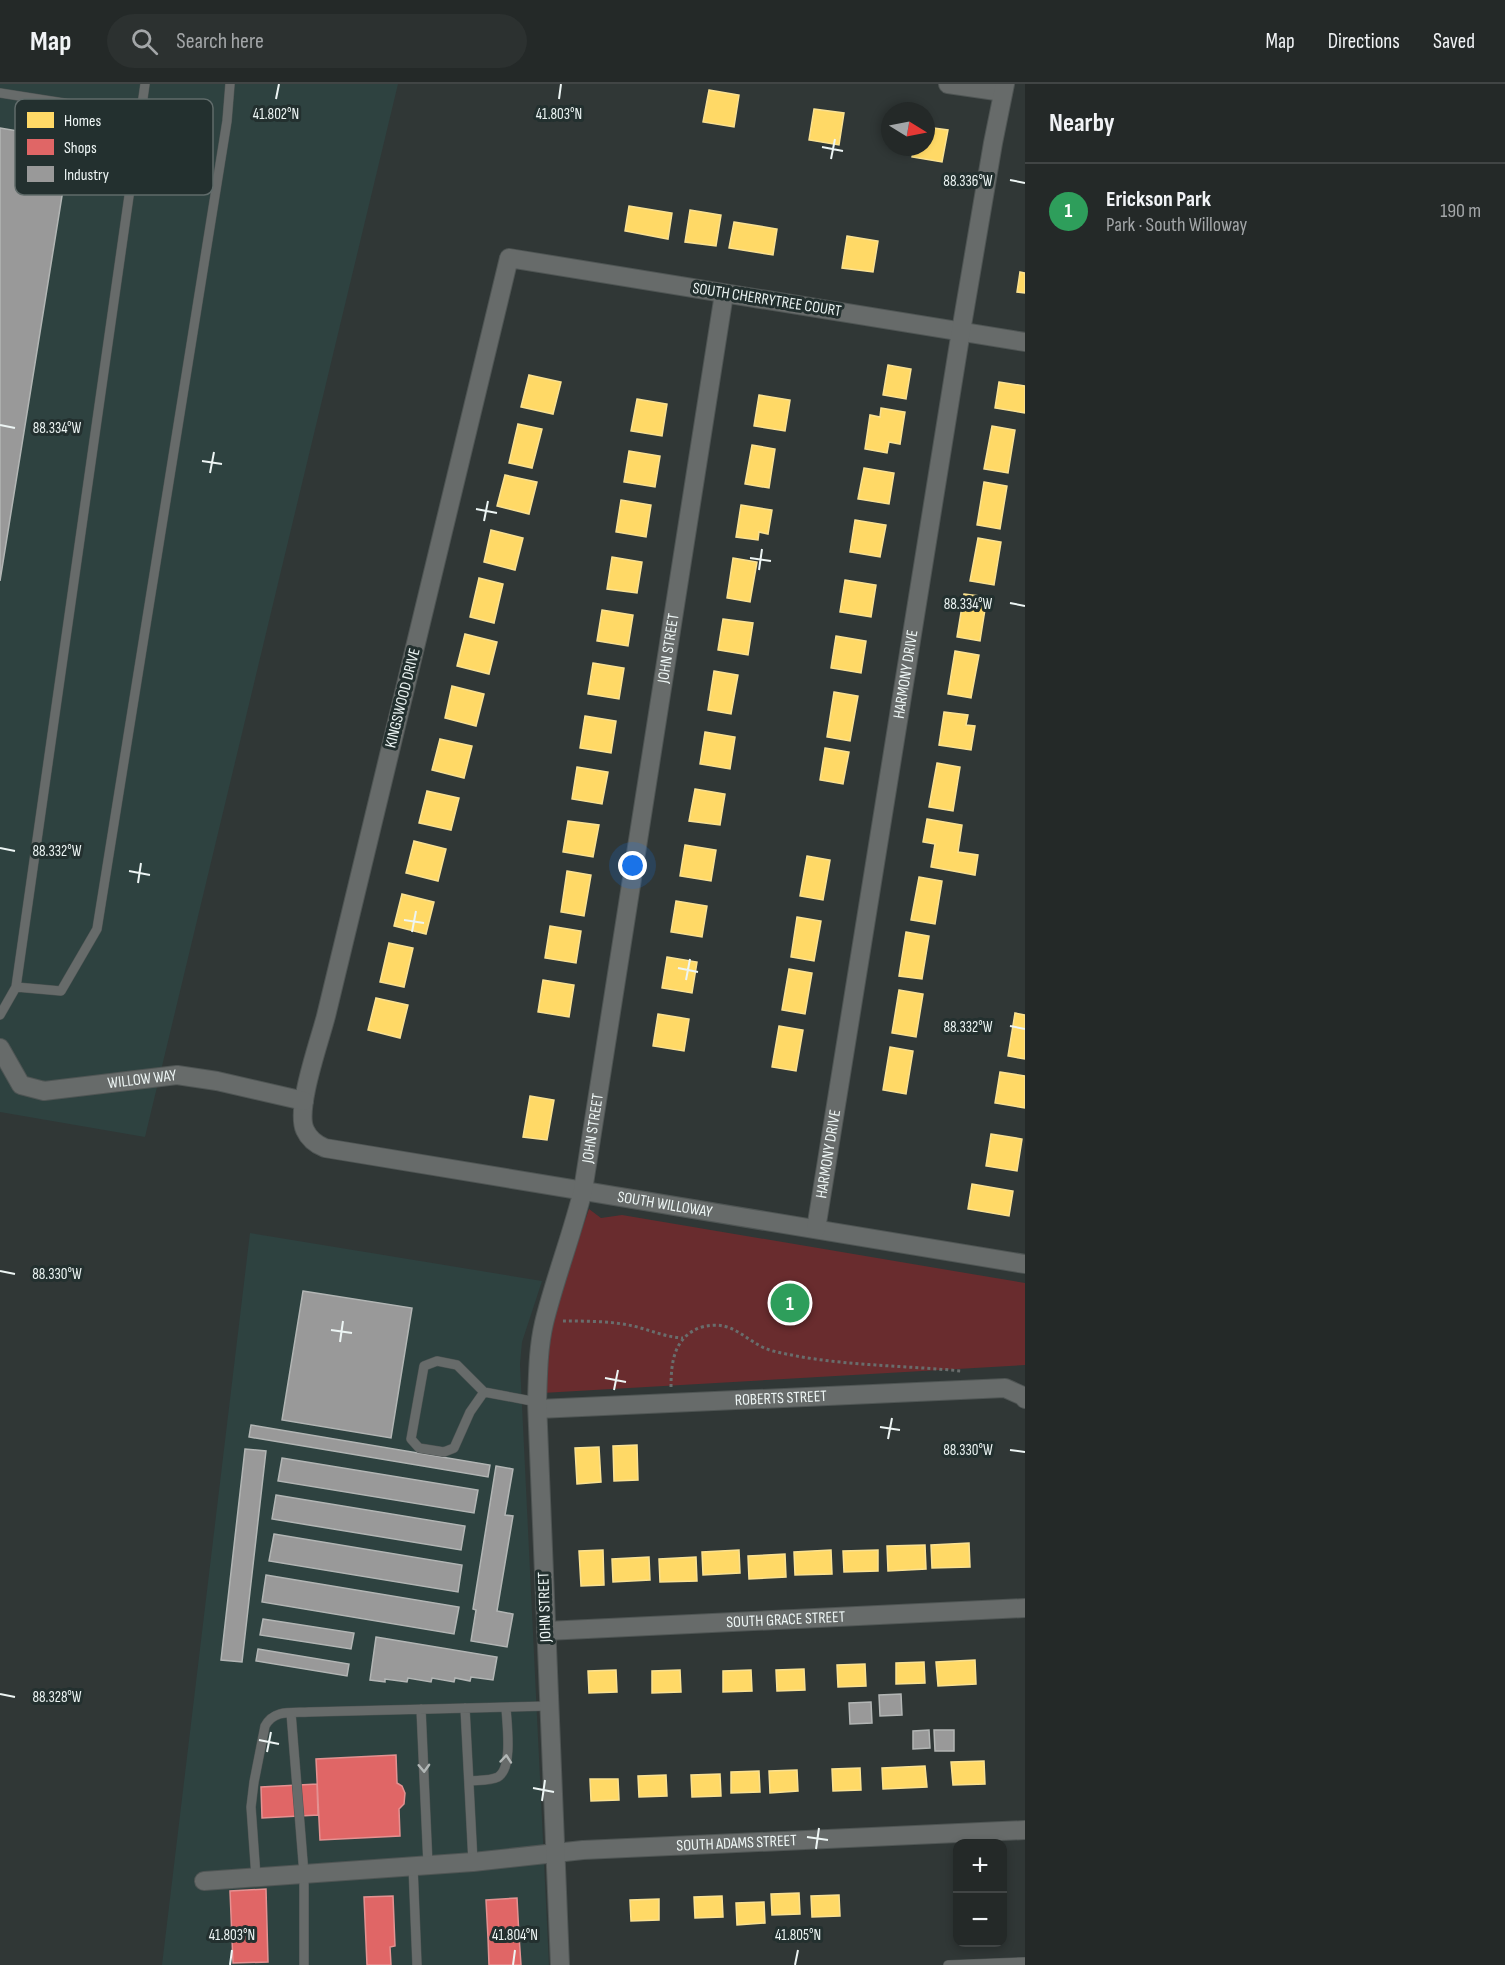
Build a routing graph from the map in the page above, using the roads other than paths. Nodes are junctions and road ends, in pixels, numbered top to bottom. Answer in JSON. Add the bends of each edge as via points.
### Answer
{"nodes":[{"id":1,"x":145,"y":84,"type":"edge"},
{"id":2,"x":230,"y":84,"type":"edge"},
{"id":3,"x":948,"y":84,"type":"edge"},
{"id":4,"x":1004,"y":88,"type":"edge"},
{"id":5,"x":0,"y":93,"type":"edge"},
{"id":6,"x":38,"y":99,"type":"edge"},
{"id":7,"x":143,"y":99,"type":"edge"},
{"id":8,"x":129,"y":195,"type":"edge"},
{"id":9,"x":509,"y":258,"type":"joint"},
{"id":10,"x":724,"y":294,"type":"junction"},
{"id":11,"x":961,"y":331,"type":"junction"},
{"id":12,"x":1025,"y":342,"type":"edge"},
{"id":13,"x":15,"y":987,"type":"junction"},
{"id":14,"x":0,"y":1015,"type":"edge"},
{"id":15,"x":0,"y":1048,"type":"edge"},
{"id":16,"x":304,"y":1101,"type":"junction"},
{"id":17,"x":310,"y":1138,"type":"joint"},
{"id":18,"x":583,"y":1190,"type":"junction"},
{"id":19,"x":816,"y":1229,"type":"junction"},
{"id":20,"x":1025,"y":1264,"type":"edge"},
{"id":21,"x":484,"y":1392,"type":"junction"},
{"id":22,"x":1024,"y":1397,"type":"edge"},
{"id":23,"x":537,"y":1405,"type":"junction"},
{"id":24,"x":1025,"y":1608,"type":"edge"},
{"id":25,"x":546,"y":1631,"type":"junction"},
{"id":26,"x":549,"y":1707,"type":"junction"},
{"id":27,"x":465,"y":1708,"type":"junction"},
{"id":28,"x":506,"y":1708,"type":"junction"},
{"id":29,"x":421,"y":1709,"type":"junction"},
{"id":30,"x":291,"y":1713,"type":"junction"},
{"id":31,"x":469,"y":1781,"type":"junction"},
{"id":32,"x":1025,"y":1830,"type":"edge"},
{"id":33,"x":556,"y":1854,"type":"junction"},
{"id":34,"x":473,"y":1862,"type":"junction"},
{"id":35,"x":421,"y":1866,"type":"junction"},
{"id":36,"x":304,"y":1874,"type":"junction"},
{"id":37,"x":256,"y":1877,"type":"junction"},
{"id":38,"x":204,"y":1881,"type":"dead end"},
{"id":39,"x":1025,"y":1962,"type":"edge"},
{"id":40,"x":304,"y":1965,"type":"edge"},
{"id":41,"x":417,"y":1965,"type":"edge"},
{"id":42,"x":560,"y":1965,"type":"edge"},
{"id":43,"x":948,"y":1965,"type":"edge"}],
"edges":[{"from":1,"to":7,"type":"lane"},
{"from":2,"to":13,"type":"lane","via":[[97,929],[61,991]]},
{"from":3,"to":4,"type":"street"},
{"from":4,"to":11,"type":"street","name":"HARMONY DRIVE"},
{"from":5,"to":6,"type":"lane"},
{"from":8,"to":13,"type":"lane"},
{"from":9,"to":10,"type":"street","name":"SOUTH CHERRYTREE COURT"},
{"from":9,"to":16,"type":"street","name":"KINGSWOOD DRIVE"},
{"from":10,"to":11,"type":"street","name":"SOUTH CHERRYTREE COURT"},
{"from":10,"to":18,"type":"street","name":"JOHN STREET"},
{"from":11,"to":12,"type":"street","name":"SOUTH CHERRYTREE COURT"},
{"from":11,"to":19,"type":"street","name":"HARMONY DRIVE"},
{"from":13,"to":14,"type":"lane"},
{"from":15,"to":16,"type":"street","name":"WILLOW WAY","via":[[21,1085],[44,1091],[177,1075]]},
{"from":16,"to":17,"type":"street","name":"KINGSWOOD DRIVE","via":[[304,1130]]},
{"from":17,"to":18,"type":"street","name":"SOUTH WILLOWAY","via":[[325,1148]]},
{"from":18,"to":19,"type":"street","name":"SOUTH WILLOWAY"},
{"from":18,"to":23,"type":"street","name":"JOHN STREET","via":[[544,1325]]},
{"from":19,"to":20,"type":"street","name":"SOUTH WILLOWAY"},
{"from":21,"to":21,"type":"lane","via":[[457,1365],[437,1361],[424,1366],[411,1439],[419,1448],[444,1452],[454,1448]]},
{"from":21,"to":23,"type":"lane"},
{"from":22,"to":23,"type":"street","name":"ROBERTS STREET","via":[[1005,1388],[671,1404]]},
{"from":23,"to":25,"type":"street","name":"JOHN STREET"},
{"from":24,"to":25,"type":"street","name":"SOUTH GRACE STREET"},
{"from":25,"to":26,"type":"street","name":"JOHN STREET"},
{"from":26,"to":28,"type":"lane"},
{"from":26,"to":33,"type":"street","name":"JOHN STREET"},
{"from":27,"to":28,"type":"lane"},
{"from":27,"to":29,"type":"lane"},
{"from":27,"to":31,"type":"lane"},
{"from":31,"to":28,"type":"lane","one_way":true,"via":[[492,1779],[505,1770]]},
{"from":29,"to":30,"type":"lane"},
{"from":29,"to":35,"type":"lane","one_way":true},
{"from":30,"to":36,"type":"lane"},
{"from":30,"to":37,"type":"lane","via":[[275,1714],[265,1726],[251,1807]]},
{"from":31,"to":34,"type":"lane"},
{"from":32,"to":33,"type":"street","name":"SOUTH ADAMS STREET"},
{"from":33,"to":34,"type":"street","name":"SOUTH ADAMS STREET"},
{"from":33,"to":42,"type":"street","name":"JOHN STREET"},
{"from":34,"to":35,"type":"street","name":"SOUTH ADAMS STREET"},
{"from":35,"to":36,"type":"street","name":"SOUTH ADAMS STREET"},
{"from":35,"to":41,"type":"lane"},
{"from":36,"to":37,"type":"street","name":"SOUTH ADAMS STREET"},
{"from":36,"to":40,"type":"lane"},
{"from":37,"to":38,"type":"street","name":"SOUTH ADAMS STREET"},
{"from":39,"to":43,"type":"lane"}]}
